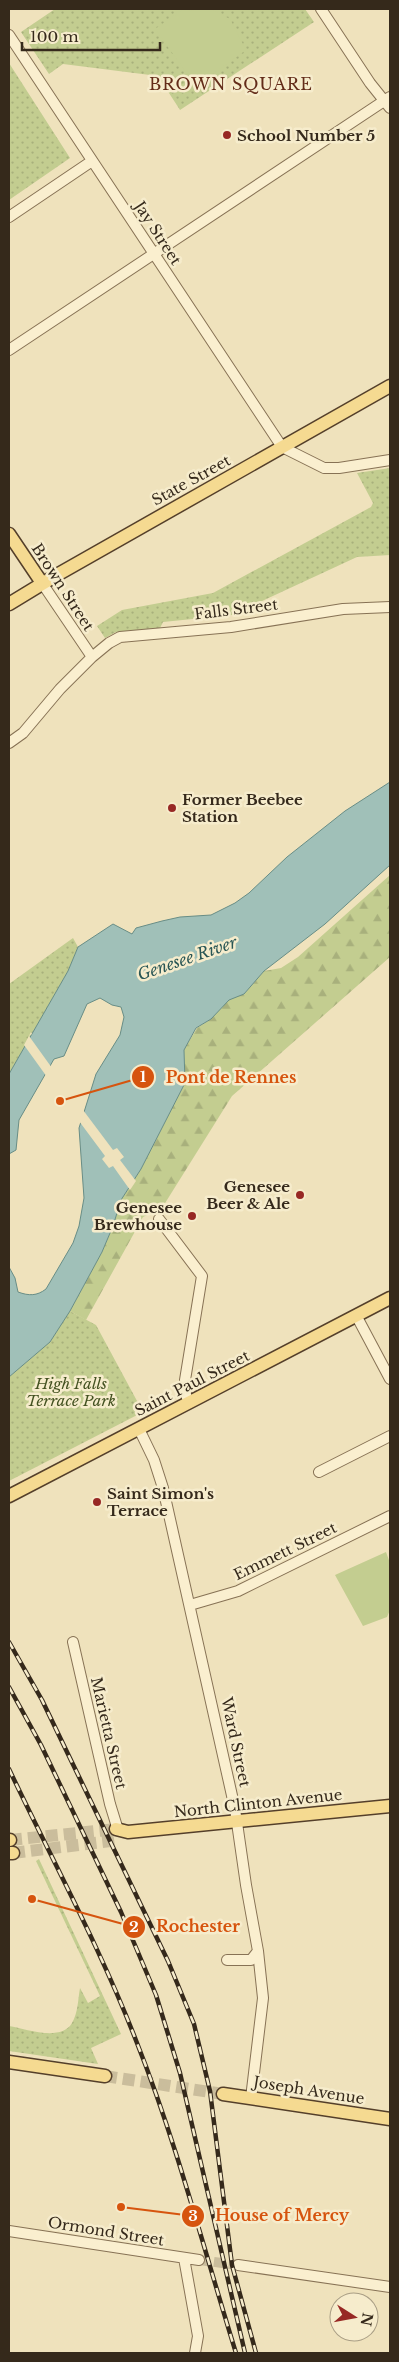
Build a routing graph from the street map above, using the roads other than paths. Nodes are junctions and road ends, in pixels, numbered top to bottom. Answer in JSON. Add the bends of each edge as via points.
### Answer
{"nodes":[{"id":1,"x":324,"y":10,"type":"edge"},
{"id":2,"x":9,"y":35,"type":"edge"},
{"id":3,"x":388,"y":102,"type":"edge"},
{"id":4,"x":92,"y":160,"type":"junction"},
{"id":5,"x":9,"y":216,"type":"edge"},
{"id":6,"x":154,"y":254,"type":"junction"},
{"id":7,"x":9,"y":350,"type":"edge"},
{"id":8,"x":390,"y":386,"type":"edge"},
{"id":9,"x":282,"y":447,"type":"junction"},
{"id":10,"x":390,"y":460,"type":"edge"},
{"id":11,"x":9,"y":534,"type":"edge"},
{"id":12,"x":42,"y":584,"type":"junction"},
{"id":13,"x":9,"y":604,"type":"edge"},
{"id":14,"x":390,"y":607,"type":"edge"},
{"id":15,"x":92,"y":657,"type":"junction"},
{"id":16,"x":9,"y":743,"type":"edge"},
{"id":17,"x":159,"y":1219,"type":"dead end"},
{"id":18,"x":390,"y":1298,"type":"edge"},
{"id":19,"x":357,"y":1316,"type":"junction"},
{"id":20,"x":390,"y":1379,"type":"edge"},
{"id":21,"x":189,"y":1403,"type":"junction"},
{"id":22,"x":139,"y":1429,"type":"junction"},
{"id":23,"x":390,"y":1436,"type":"edge"},
{"id":24,"x":319,"y":1472,"type":"dead end"},
{"id":25,"x":9,"y":1496,"type":"edge"},
{"id":26,"x":390,"y":1516,"type":"edge"},
{"id":27,"x":190,"y":1605,"type":"junction"},
{"id":28,"x":73,"y":1642,"type":"dead end"},
{"id":29,"x":390,"y":1806,"type":"edge"},
{"id":30,"x":237,"y":1822,"type":"junction"},
{"id":31,"x":120,"y":1833,"type":"joint"},
{"id":32,"x":258,"y":1952,"type":"junction"},
{"id":33,"x":227,"y":1960,"type":"dead end"},
{"id":34,"x":9,"y":2062,"type":"edge"},
{"id":35,"x":105,"y":2076,"type":"tunnel mouth"},
{"id":36,"x":223,"y":2094,"type":"tunnel mouth"},
{"id":37,"x":250,"y":2098,"type":"junction"},
{"id":38,"x":390,"y":2119,"type":"edge"},
{"id":39,"x":9,"y":2231,"type":"edge"},
{"id":40,"x":184,"y":2258,"type":"junction"},
{"id":41,"x":199,"y":2260,"type":"tunnel mouth"},
{"id":42,"x":238,"y":2265,"type":"tunnel mouth"},
{"id":43,"x":390,"y":2287,"type":"edge"},
{"id":44,"x":195,"y":2353,"type":"edge"}],
"edges":[{"from":1,"to":3,"type":"street","via":[[370,83]]},
{"from":2,"to":4,"type":"street","name":"Jay Street"},
{"from":3,"to":6,"type":"street"},
{"from":4,"to":5,"type":"street"},
{"from":4,"to":6,"type":"street","name":"Jay Street"},
{"from":6,"to":7,"type":"street"},
{"from":6,"to":9,"type":"street","name":"Jay Street"},
{"from":8,"to":9,"type":"main road","name":"State Street"},
{"from":9,"to":10,"type":"street","via":[[324,468]]},
{"from":9,"to":12,"type":"main road","name":"State Street"},
{"from":11,"to":12,"type":"main road","name":"Brown Street"},
{"from":12,"to":13,"type":"main road","name":"State Street"},
{"from":12,"to":15,"type":"street","name":"Brown Street"},
{"from":14,"to":15,"type":"street","name":"Falls Street","via":[[343,609],[231,627],[123,636]]},
{"from":15,"to":16,"type":"street","name":"Falls Street"},
{"from":17,"to":21,"type":"street","via":[[202,1276],[185,1380]]},
{"from":18,"to":19,"type":"main road","name":"Saint Paul Street"},
{"from":19,"to":20,"type":"street"},
{"from":19,"to":21,"type":"main road","name":"Saint Paul Street"},
{"from":21,"to":22,"type":"main road","name":"Saint Paul Street"},
{"from":22,"to":25,"type":"main road","name":"Saint Paul Street"},
{"from":22,"to":27,"type":"street","name":"Ward Street","via":[[160,1478]]},
{"from":23,"to":24,"type":"street"},
{"from":26,"to":27,"type":"street","name":"Emmett Street","via":[[238,1591]]},
{"from":27,"to":30,"type":"street","name":"Ward Street"},
{"from":28,"to":31,"type":"street","name":"Marietta Street","via":[[110,1804]]},
{"from":29,"to":30,"type":"main road","name":"North Clinton Avenue"},
{"from":30,"to":31,"type":"main road","name":"North Clinton Avenue"},
{"from":30,"to":32,"type":"street","name":"Ward Street"},
{"from":32,"to":33,"type":"street","via":[[251,1960]]},
{"from":32,"to":37,"type":"street","name":"Ward Street","via":[[263,1998]]},
{"from":34,"to":35,"type":"main road"},
{"from":36,"to":37,"type":"main road","name":"Joseph Avenue"},
{"from":37,"to":38,"type":"main road","name":"Joseph Avenue"},
{"from":39,"to":40,"type":"street","name":"Ormond Street"},
{"from":40,"to":41,"type":"street","name":"Ormond Street"},
{"from":40,"to":44,"type":"street","via":[[198,2336]]},
{"from":42,"to":43,"type":"street"}]}
